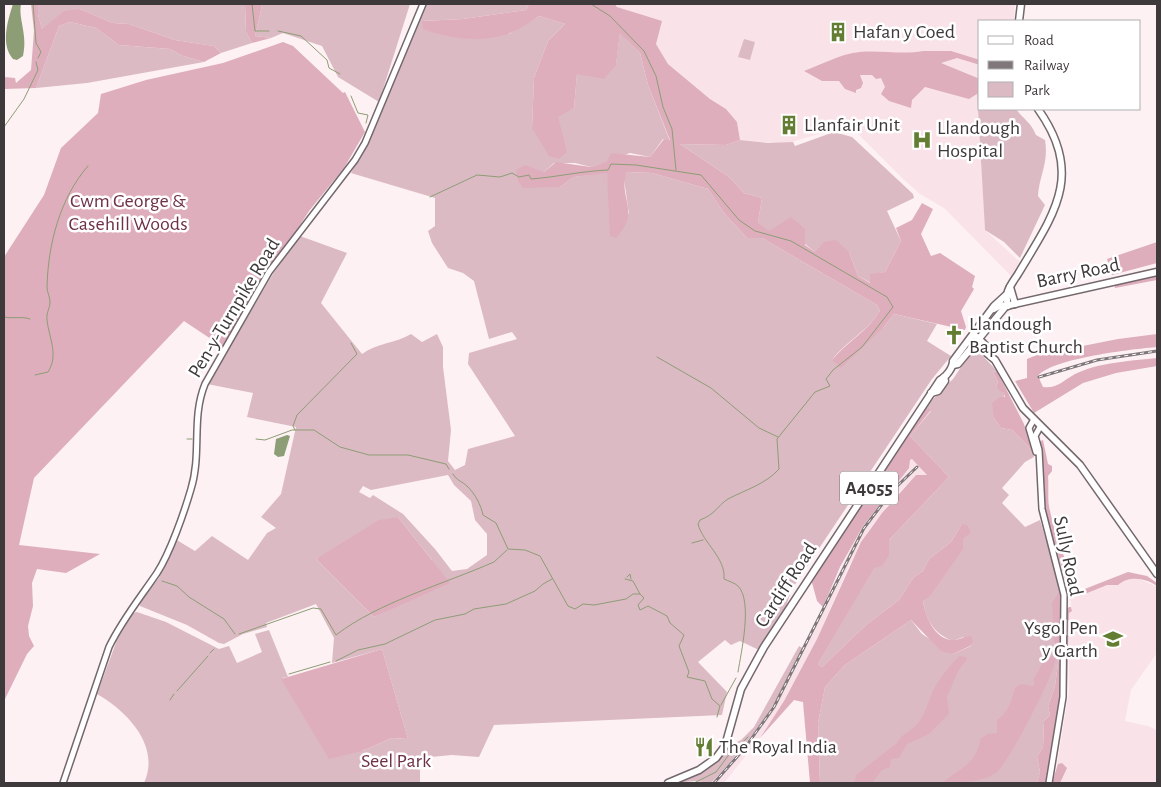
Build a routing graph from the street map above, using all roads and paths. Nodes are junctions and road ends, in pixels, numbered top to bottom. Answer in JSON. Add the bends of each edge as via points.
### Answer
{"nodes":[{"id":1,"x":423,"y":4,"type":"edge"},
{"id":2,"x":1021,"y":4,"type":"edge"},
{"id":3,"x":1019,"y":20,"type":"edge"},
{"id":4,"x":1039,"y":110,"type":"edge"},
{"id":5,"x":1157,"y":272,"type":"edge"},
{"id":6,"x":1010,"y":287,"type":"junction"},
{"id":7,"x":1006,"y":295,"type":"junction"},
{"id":8,"x":1010,"y":305,"type":"junction"},
{"id":9,"x":992,"y":309,"type":"junction"},
{"id":10,"x":974,"y":339,"type":"junction"},
{"id":11,"x":1033,"y":421,"type":"junction"},
{"id":12,"x":1040,"y":427,"type":"junction"},
{"id":13,"x":1038,"y":454,"type":"junction"},
{"id":14,"x":1157,"y":574,"type":"edge"},
{"id":15,"x":63,"y":783,"type":"edge"},
{"id":16,"x":668,"y":783,"type":"edge"},
{"id":17,"x":1049,"y":783,"type":"edge"}],
"edges":[{"from":1,"to":15,"type":"street","name":"Pen-y-Turnpike Road","via":[[365,142],[269,272],[205,384],[198,400],[194,478],[186,504],[158,572],[119,627],[109,647]]},
{"from":2,"to":3,"type":"main road"},
{"from":4,"to":6,"type":"main road","name":"Cardiff Road","via":[[1060,149],[1062,186],[1050,217]]},
{"from":5,"to":8,"type":"main road","name":"Barry Road"},
{"from":6,"to":7,"type":"main road","name":"Cardiff Road"},
{"from":6,"to":8,"type":"main road"},
{"from":7,"to":8,"type":"main road"},
{"from":7,"to":9,"type":"main road","name":"Cardiff Road"},
{"from":8,"to":9,"type":"main road"},
{"from":8,"to":10,"type":"main road","name":"Cardiff Road","number":"A4055"},
{"from":9,"to":10,"type":"main road","name":"Cardiff Road","number":"A4055"},
{"from":10,"to":11,"type":"main road","via":[[1004,372],[1022,408]]},
{"from":10,"to":16,"type":"main road","name":"Cardiff Road","number":"A4055","via":[[953,361],[931,393],[764,648],[741,689],[725,746],[716,758],[699,770]]},
{"from":11,"to":12,"type":"main road"},
{"from":11,"to":13,"type":"street","name":"Sully Road","via":[[1029,428]]},
{"from":12,"to":13,"type":"street","name":"Sully Road","via":[[1036,433]]},
{"from":12,"to":14,"type":"main road","via":[[1080,465]]},
{"from":13,"to":17,"type":"street","name":"Sully Road","via":[[1043,516],[1064,591],[1063,696]]}]}
